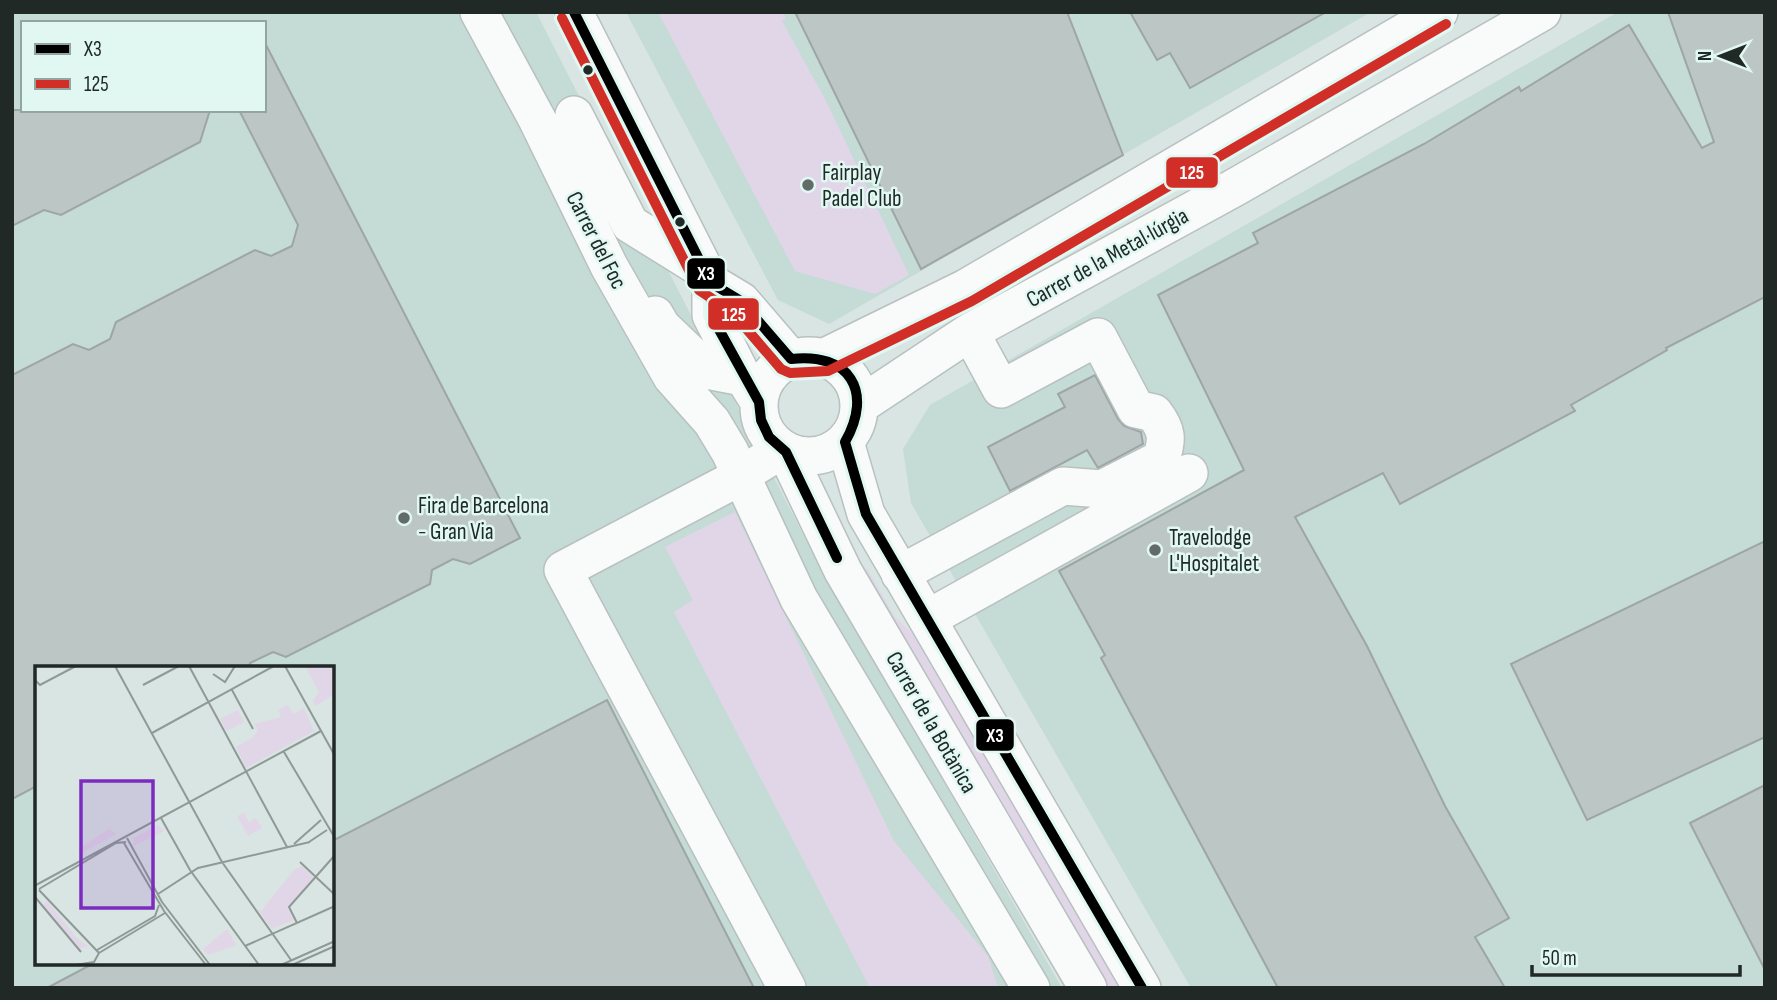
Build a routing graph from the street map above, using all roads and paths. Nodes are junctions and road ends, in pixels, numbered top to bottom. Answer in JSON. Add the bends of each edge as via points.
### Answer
{"nodes":[{"id":1,"x":479,"y":12,"type":"edge"},
{"id":2,"x":492,"y":12,"type":"edge"},
{"id":3,"x":574,"y":12,"type":"edge"},
{"id":4,"x":1439,"y":12,"type":"edge"},
{"id":5,"x":1542,"y":12,"type":"edge"},
{"id":6,"x":574,"y":115,"type":"dead end"},
{"id":7,"x":708,"y":276,"type":"junction"},
{"id":8,"x":970,"y":332,"type":"junction"},
{"id":9,"x":807,"y":358,"type":"junction"},
{"id":10,"x":747,"y":383,"type":"junction"},
{"id":11,"x":860,"y":405,"type":"junction"},
{"id":12,"x":845,"y":442,"type":"junction"},
{"id":13,"x":785,"y":450,"type":"junction"},
{"id":14,"x":736,"y":466,"type":"junction"},
{"id":15,"x":1189,"y":473,"type":"dead end"},
{"id":16,"x":901,"y":574,"type":"junction"},
{"id":17,"x":927,"y":620,"type":"junction"},
{"id":18,"x":787,"y":988,"type":"edge"},
{"id":19,"x":1031,"y":988,"type":"edge"},
{"id":20,"x":1088,"y":988,"type":"edge"},
{"id":21,"x":1142,"y":988,"type":"edge"}],
"edges":[{"from":1,"to":14,"type":"street","name":"Carrer del Foc","via":[[608,266],[672,377],[712,422]]},
{"from":2,"to":10,"type":"street","via":[[608,238],[662,327],[707,370]]},
{"from":3,"to":7,"type":"street"},
{"from":4,"to":9,"type":"street","name":"Carrer de la Metal·lúrgia","via":[[966,288]]},
{"from":5,"to":8,"type":"street","name":"Carrer de la Metal·lúrgia"},
{"from":6,"to":7,"type":"street","via":[[630,224]]},
{"from":7,"to":9,"type":"street"},
{"from":7,"to":10,"type":"street","via":[[711,315]]},
{"from":8,"to":11,"type":"street","name":"Carrer de la Metal·lúrgia"},
{"from":8,"to":16,"type":"street","via":[[1001,389],[1098,337],[1136,409],[1154,413],[1167,430],[1167,443],[1161,459],[1131,475],[1102,489],[1063,486]]},
{"from":9,"to":10,"type":"street","via":[[766,381]]},
{"from":9,"to":11,"type":"street","via":[[837,364],[857,389]]},
{"from":10,"to":13,"type":"street","via":[[769,437]]},
{"from":11,"to":12,"type":"street"},
{"from":12,"to":13,"type":"street","via":[[817,456]]},
{"from":12,"to":16,"type":"street","name":"Carrer de la Botànica","via":[[866,514]]},
{"from":13,"to":14,"type":"street"},
{"from":13,"to":20,"type":"street","name":"Carrer de la Botànica","via":[[843,571]]},
{"from":14,"to":18,"type":"street","via":[[563,570]]},
{"from":14,"to":19,"type":"street","via":[[799,599]]},
{"from":15,"to":17,"type":"street"},
{"from":16,"to":17,"type":"street","name":"Carrer de la Botànica"},
{"from":17,"to":21,"type":"street","name":"Carrer de la Botànica"}]}
